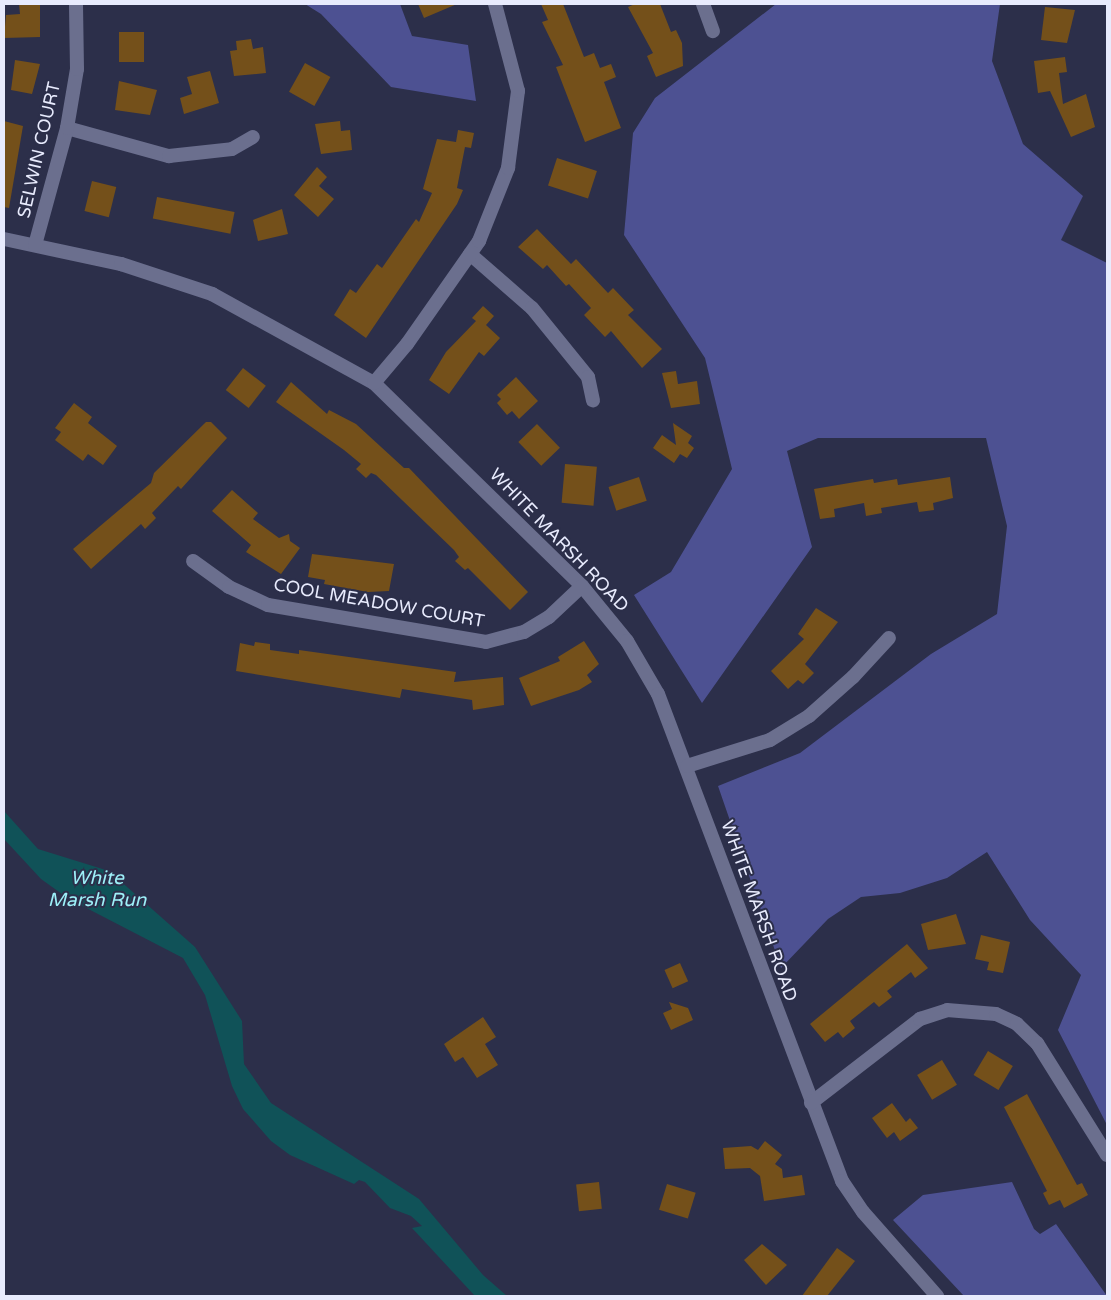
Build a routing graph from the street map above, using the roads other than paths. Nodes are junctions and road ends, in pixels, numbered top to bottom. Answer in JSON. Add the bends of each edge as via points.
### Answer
{"nodes":[{"id":1,"x":76,"y":4,"type":"edge"},
{"id":2,"x":495,"y":4,"type":"edge"},
{"id":3,"x":703,"y":4,"type":"edge"},
{"id":4,"x":713,"y":31,"type":"dead end"},
{"id":5,"x":67,"y":128,"type":"junction"},
{"id":6,"x":253,"y":137,"type":"dead end"},
{"id":7,"x":4,"y":239,"type":"edge"},
{"id":8,"x":35,"y":245,"type":"junction"},
{"id":9,"x":470,"y":254,"type":"junction"},
{"id":10,"x":374,"y":383,"type":"junction"},
{"id":11,"x":593,"y":400,"type":"dead end"},
{"id":12,"x":193,"y":561,"type":"dead end"},
{"id":13,"x":582,"y":586,"type":"junction"},
{"id":14,"x":889,"y":638,"type":"dead end"},
{"id":15,"x":687,"y":766,"type":"junction"},
{"id":16,"x":811,"y":1103,"type":"junction"},
{"id":17,"x":1107,"y":1155,"type":"edge"},
{"id":18,"x":937,"y":1296,"type":"edge"}],
"edges":[{"from":1,"to":5,"type":"street","name":"SELWIN COURT","via":[[77,69]]},
{"from":2,"to":9,"type":"street","via":[[518,91],[508,168]]},
{"from":3,"to":4,"type":"street"},
{"from":5,"to":6,"type":"street","via":[[170,156],[232,149]]},
{"from":5,"to":8,"type":"street","name":"SELWIN COURT"},
{"from":7,"to":8,"type":"street","name":"WHITE MARSH ROAD"},
{"from":8,"to":10,"type":"street","name":"WHITE MARSH ROAD","via":[[121,264],[212,294]]},
{"from":9,"to":10,"type":"street","via":[[407,344]]},
{"from":9,"to":11,"type":"street","via":[[532,308],[588,377]]},
{"from":10,"to":13,"type":"street","name":"WHITE MARSH ROAD"},
{"from":12,"to":13,"type":"street","name":"COOL MEADOW COURT","via":[[228,587],[268,605],[486,642],[524,632],[549,617]]},
{"from":13,"to":15,"type":"street","name":"WHITE MARSH ROAD","via":[[642,664]]},
{"from":14,"to":15,"type":"street","via":[[853,677],[809,716],[770,740]]},
{"from":15,"to":16,"type":"street","name":"WHITE MARSH ROAD"},
{"from":16,"to":17,"type":"street","via":[[920,1019],[947,1010],[996,1014],[1017,1024],[1037,1043]]},
{"from":16,"to":18,"type":"street","name":"WHITE MARSH ROAD","via":[[842,1181],[863,1212]]}]}
